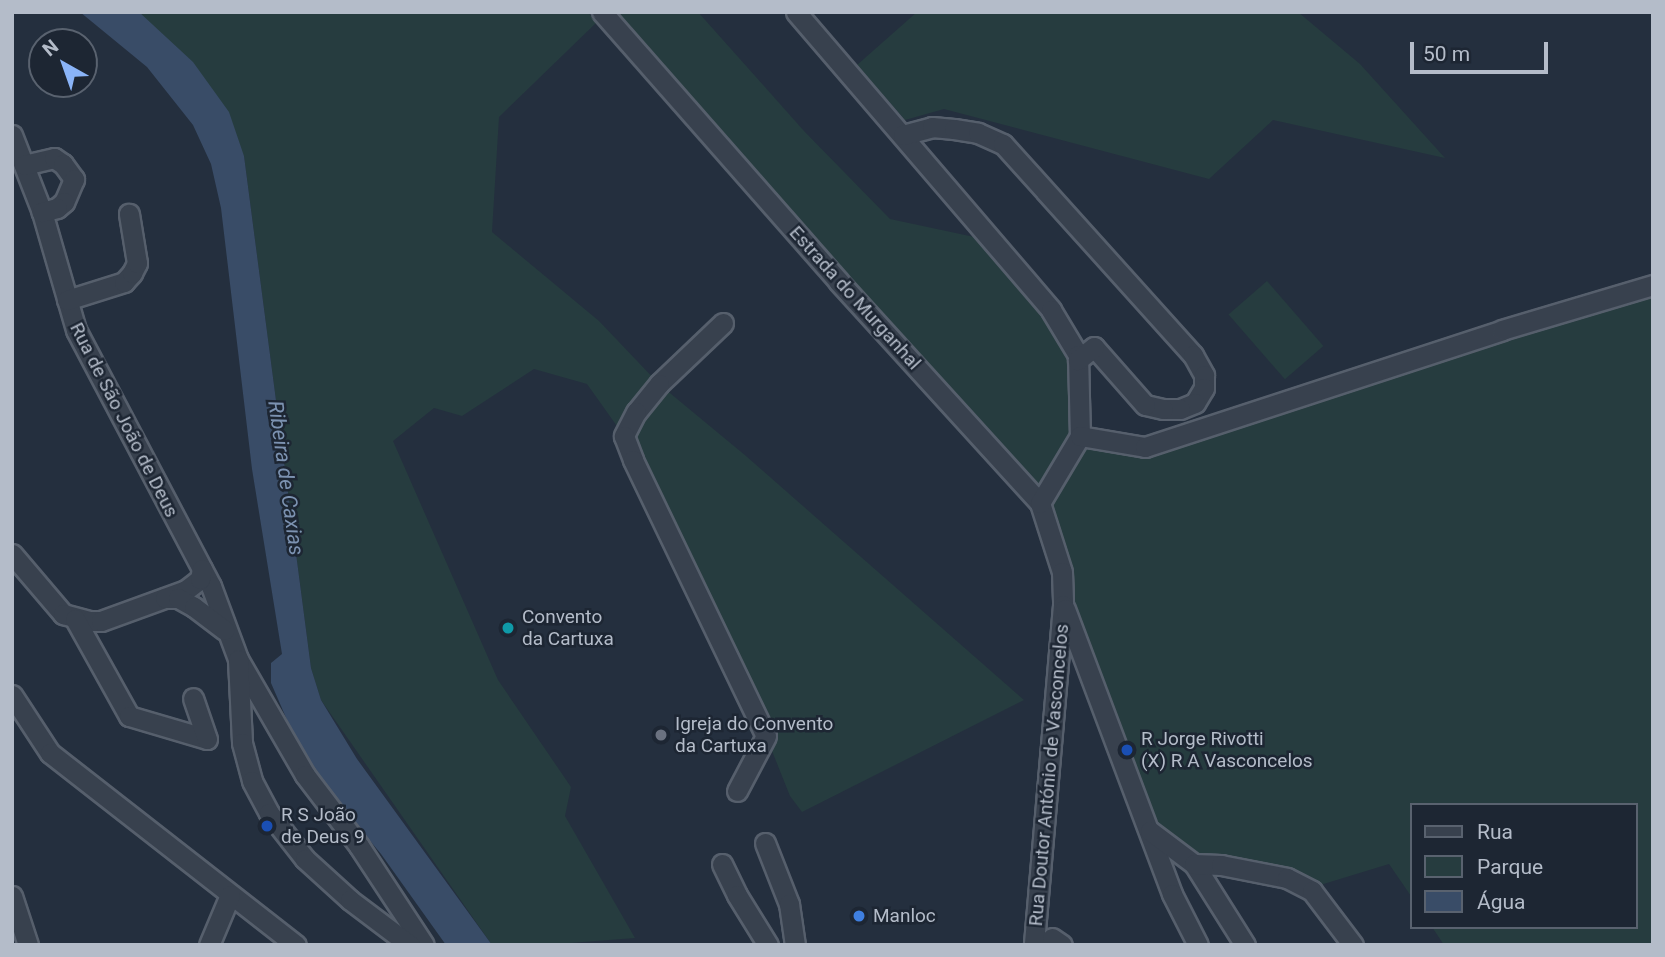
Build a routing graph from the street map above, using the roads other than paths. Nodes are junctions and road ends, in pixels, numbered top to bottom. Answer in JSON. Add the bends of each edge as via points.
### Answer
{"nodes":[{"id":1,"x":602,"y":12,"type":"edge"},
{"id":2,"x":796,"y":12,"type":"edge"},
{"id":3,"x":12,"y":135,"type":"edge"},
{"id":4,"x":903,"y":135,"type":"junction"},
{"id":5,"x":22,"y":178,"type":"edge"},
{"id":6,"x":42,"y":212,"type":"junction"},
{"id":7,"x":129,"y":214,"type":"dead end"},
{"id":8,"x":1653,"y":285,"type":"edge"},
{"id":9,"x":67,"y":300,"type":"junction"},
{"id":10,"x":723,"y":323,"type":"dead end"},
{"id":11,"x":1078,"y":360,"type":"junction"},
{"id":12,"x":1080,"y":436,"type":"junction"},
{"id":13,"x":1041,"y":503,"type":"junction"},
{"id":14,"x":12,"y":554,"type":"edge"},
{"id":15,"x":202,"y":569,"type":"junction"},
{"id":16,"x":165,"y":598,"type":"junction"},
{"id":17,"x":1063,"y":605,"type":"junction"},
{"id":18,"x":75,"y":619,"type":"junction"},
{"id":19,"x":230,"y":636,"type":"junction"},
{"id":20,"x":238,"y":659,"type":"junction"},
{"id":21,"x":12,"y":695,"type":"edge"},
{"id":22,"x":193,"y":698,"type":"dead end"},
{"id":23,"x":263,"y":703,"type":"junction"},
{"id":24,"x":238,"y":707,"type":"junction"},
{"id":25,"x":737,"y":791,"type":"dead end"},
{"id":26,"x":1149,"y":831,"type":"junction"},
{"id":27,"x":765,"y":844,"type":"dead end"},
{"id":28,"x":722,"y":864,"type":"dead end"},
{"id":29,"x":1194,"y":864,"type":"junction"},
{"id":30,"x":229,"y":895,"type":"junction"},
{"id":31,"x":12,"y":897,"type":"edge"},
{"id":32,"x":402,"y":911,"type":"junction"},
{"id":33,"x":384,"y":925,"type":"junction"},
{"id":34,"x":1050,"y":943,"type":"edge"},
{"id":35,"x":27,"y":945,"type":"edge"},
{"id":36,"x":209,"y":945,"type":"edge"},
{"id":37,"x":296,"y":945,"type":"edge"},
{"id":38,"x":410,"y":945,"type":"edge"},
{"id":39,"x":424,"y":945,"type":"edge"},
{"id":40,"x":768,"y":945,"type":"edge"},
{"id":41,"x":795,"y":945,"type":"edge"},
{"id":42,"x":1198,"y":945,"type":"edge"},
{"id":43,"x":1245,"y":945,"type":"edge"},
{"id":44,"x":1353,"y":945,"type":"edge"}],
"edges":[{"from":1,"to":13,"type":"street","name":"Estrada do Murganhal"},
{"from":2,"to":4,"type":"street"},
{"from":3,"to":5,"type":"street","name":"Rua de São João de Deus"},
{"from":4,"to":11,"type":"street","via":[[1051,310]]},
{"from":4,"to":11,"type":"street","via":[[932,127],[978,133],[1003,144],[1193,355],[1204,375],[1204,388],[1195,403],[1180,409],[1145,405],[1094,348]]},
{"from":5,"to":6,"type":"street","name":"Rua de São João de Deus"},
{"from":5,"to":6,"type":"street","via":[[54,158],[74,179],[64,202]]},
{"from":6,"to":9,"type":"street","name":"Rua de São João de Deus"},
{"from":7,"to":9,"type":"street","via":[[137,263],[132,273],[124,282]]},
{"from":8,"to":12,"type":"street","via":[[1145,447]]},
{"from":9,"to":15,"type":"street","name":"Rua de São João de Deus","via":[[76,330]]},
{"from":10,"to":25,"type":"street","via":[[659,384],[624,436],[766,736]]},
{"from":11,"to":12,"type":"street"},
{"from":12,"to":13,"type":"street"},
{"from":13,"to":17,"type":"street","name":"Estrada do Murganhal","via":[[1062,572]]},
{"from":14,"to":18,"type":"street","via":[[52,604]]},
{"from":15,"to":16,"type":"street","via":[[194,585]]},
{"from":15,"to":19,"type":"street","name":"Rua de São João de Deus"},
{"from":16,"to":18,"type":"street","via":[[101,621]]},
{"from":16,"to":19,"type":"street","via":[[178,598],[210,615]]},
{"from":17,"to":26,"type":"street"},
{"from":17,"to":34,"type":"street","name":"Rua Doutor António de Vasconcelos"},
{"from":18,"to":22,"type":"street","via":[[129,716],[207,739]]},
{"from":19,"to":20,"type":"street","name":"Rua de São João de Deus"},
{"from":20,"to":23,"type":"street","name":"Rua de São João de Deus"},
{"from":20,"to":24,"type":"street","name":"Rua de São João de Deus"},
{"from":21,"to":30,"type":"street","via":[[50,753]]},
{"from":23,"to":24,"type":"street","via":[[250,695]]},
{"from":23,"to":32,"type":"street","name":"Rua de São João de Deus","via":[[305,775]]},
{"from":24,"to":33,"type":"street","name":"Rua de São João de Deus","via":[[252,781],[269,813],[305,859]]},
{"from":26,"to":29,"type":"street"},
{"from":26,"to":42,"type":"street","via":[[1172,894]]},
{"from":27,"to":41,"type":"street","via":[[789,904]]},
{"from":28,"to":40,"type":"street"},
{"from":29,"to":43,"type":"street"},
{"from":29,"to":44,"type":"street","via":[[1287,877],[1312,891]]},
{"from":30,"to":36,"type":"street"},
{"from":30,"to":37,"type":"street"},
{"from":31,"to":35,"type":"street"},
{"from":32,"to":33,"type":"street","via":[[399,925]]},
{"from":32,"to":39,"type":"street","name":"Rua de São João de Deus"},
{"from":33,"to":38,"type":"street","name":"Rua de São João de Deus"}]}
